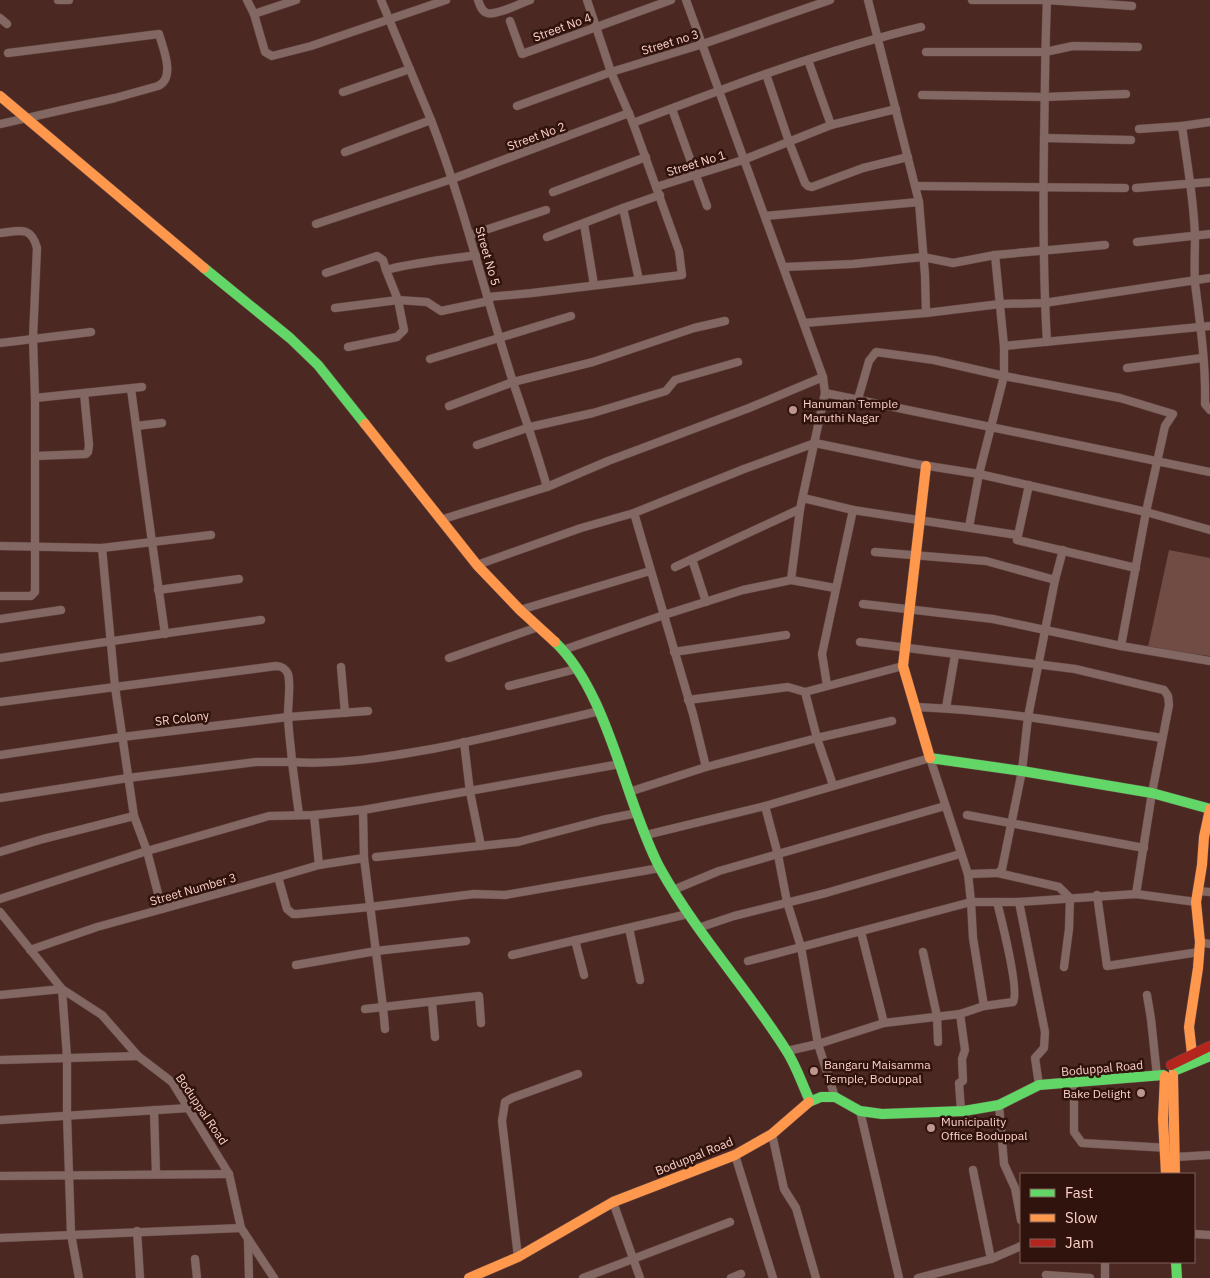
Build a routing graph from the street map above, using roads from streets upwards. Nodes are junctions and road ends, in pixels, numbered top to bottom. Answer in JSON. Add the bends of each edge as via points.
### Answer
{"nodes":[{"id":1,"x":58,"y":0,"type":"edge"},
{"id":2,"x":69,"y":0,"type":"edge"},
{"id":3,"x":247,"y":0,"type":"edge"},
{"id":4,"x":296,"y":0,"type":"edge"},
{"id":5,"x":381,"y":0,"type":"edge"},
{"id":6,"x":446,"y":0,"type":"edge"},
{"id":7,"x":478,"y":0,"type":"edge"},
{"id":8,"x":530,"y":0,"type":"edge"},
{"id":9,"x":587,"y":0,"type":"edge"},
{"id":10,"x":671,"y":0,"type":"edge"},
{"id":11,"x":686,"y":0,"type":"edge"},
{"id":12,"x":830,"y":0,"type":"edge"},
{"id":13,"x":868,"y":0,"type":"edge"},
{"id":14,"x":972,"y":0,"type":"edge"},
{"id":15,"x":1047,"y":0,"type":"edge"},
{"id":16,"x":1132,"y":6,"type":"dead end"},
{"id":17,"x":254,"y":14,"type":"junction"},
{"id":18,"x":0,"y":18,"type":"edge"},
{"id":19,"x":388,"y":19,"type":"junction"},
{"id":20,"x":510,"y":21,"type":"dead end"},
{"id":21,"x":6,"y":24,"type":"dead end"},
{"id":22,"x":596,"y":26,"type":"junction"},
{"id":23,"x":921,"y":27,"type":"dead end"},
{"id":24,"x":878,"y":38,"type":"junction"},
{"id":25,"x":703,"y":44,"type":"junction"},
{"id":26,"x":1138,"y":47,"type":"dead end"},
{"id":27,"x":926,"y":52,"type":"dead end"},
{"id":28,"x":1045,"y":52,"type":"junction"},
{"id":29,"x":8,"y":53,"type":"dead end"},
{"id":30,"x":808,"y":60,"type":"junction"},
{"id":31,"x":410,"y":69,"type":"junction"},
{"id":32,"x":611,"y":72,"type":"junction"},
{"id":33,"x":766,"y":74,"type":"junction"},
{"id":34,"x":719,"y":90,"type":"junction"},
{"id":35,"x":343,"y":92,"type":"dead end"},
{"id":36,"x":1126,"y":94,"type":"dead end"},
{"id":37,"x":922,"y":95,"type":"dead end"},
{"id":38,"x":0,"y":96,"type":"edge"},
{"id":39,"x":1044,"y":97,"type":"junction"},
{"id":40,"x":517,"y":106,"type":"dead end"},
{"id":41,"x":672,"y":108,"type":"junction"},
{"id":42,"x":896,"y":109,"type":"junction"},
{"id":43,"x":629,"y":114,"type":"junction"},
{"id":44,"x":26,"y":118,"type":"junction"},
{"id":45,"x":431,"y":120,"type":"junction"},
{"id":46,"x":1210,"y":122,"type":"edge"},
{"id":47,"x":633,"y":123,"type":"junction"},
{"id":48,"x":0,"y":124,"type":"edge"},
{"id":49,"x":831,"y":125,"type":"junction"},
{"id":50,"x":1182,"y":126,"type":"junction"},
{"id":51,"x":1139,"y":129,"type":"dead end"},
{"id":52,"x":1044,"y":138,"type":"junction"},
{"id":53,"x":1131,"y":140,"type":"dead end"},
{"id":54,"x":789,"y":142,"type":"junction"},
{"id":55,"x":345,"y":152,"type":"dead end"},
{"id":56,"x":646,"y":157,"type":"junction"},
{"id":57,"x":908,"y":158,"type":"junction"},
{"id":58,"x":743,"y":160,"type":"junction"},
{"id":59,"x":696,"y":174,"type":"junction"},
{"id":60,"x":452,"y":179,"type":"junction"},
{"id":61,"x":1210,"y":182,"type":"edge"},
{"id":62,"x":1189,"y":184,"type":"junction"},
{"id":63,"x":656,"y":186,"type":"junction"},
{"id":64,"x":916,"y":186,"type":"junction"},
{"id":65,"x":1043,"y":188,"type":"junction"},
{"id":66,"x":1125,"y":188,"type":"dead end"},
{"id":67,"x":1136,"y":188,"type":"dead end"},
{"id":68,"x":553,"y":192,"type":"dead end"},
{"id":69,"x":660,"y":195,"type":"junction"},
{"id":70,"x":919,"y":202,"type":"junction"},
{"id":71,"x":707,"y":206,"type":"dead end"},
{"id":72,"x":622,"y":208,"type":"junction"},
{"id":73,"x":546,"y":210,"type":"dead end"},
{"id":74,"x":765,"y":216,"type":"junction"},
{"id":75,"x":316,"y":224,"type":"dead end"},
{"id":76,"x":584,"y":224,"type":"junction"},
{"id":77,"x":0,"y":233,"type":"edge"},
{"id":78,"x":1210,"y":234,"type":"edge"},
{"id":79,"x":470,"y":235,"type":"junction"},
{"id":80,"x":1195,"y":235,"type":"junction"},
{"id":81,"x":547,"y":237,"type":"dead end"},
{"id":82,"x":1137,"y":242,"type":"dead end"},
{"id":83,"x":1105,"y":245,"type":"dead end"},
{"id":84,"x":1044,"y":250,"type":"junction"},
{"id":85,"x":476,"y":255,"type":"junction"},
{"id":86,"x":995,"y":255,"type":"junction"},
{"id":87,"x":923,"y":257,"type":"junction"},
{"id":88,"x":784,"y":267,"type":"junction"},
{"id":89,"x":386,"y":270,"type":"junction"},
{"id":90,"x":326,"y":273,"type":"dead end"},
{"id":91,"x":1210,"y":278,"type":"edge"},
{"id":92,"x":639,"y":280,"type":"junction"},
{"id":93,"x":1195,"y":280,"type":"junction"},
{"id":94,"x":594,"y":285,"type":"junction"},
{"id":95,"x":488,"y":299,"type":"junction"},
{"id":96,"x":398,"y":300,"type":"junction"},
{"id":97,"x":1044,"y":303,"type":"junction"},
{"id":98,"x":1000,"y":304,"type":"junction"},
{"id":99,"x":335,"y":308,"type":"dead end"},
{"id":100,"x":926,"y":312,"type":"junction"},
{"id":101,"x":571,"y":316,"type":"dead end"},
{"id":102,"x":725,"y":321,"type":"dead end"},
{"id":103,"x":804,"y":323,"type":"junction"},
{"id":104,"x":1206,"y":326,"type":"edge"},
{"id":105,"x":91,"y":332,"type":"dead end"},
{"id":106,"x":500,"y":337,"type":"junction"},
{"id":107,"x":33,"y":338,"type":"junction"},
{"id":108,"x":1047,"y":342,"type":"junction"},
{"id":109,"x":0,"y":343,"type":"edge"},
{"id":110,"x":1004,"y":346,"type":"junction"},
{"id":111,"x":348,"y":347,"type":"dead end"},
{"id":112,"x":1202,"y":358,"type":"junction"},
{"id":113,"x":430,"y":359,"type":"dead end"},
{"id":114,"x":738,"y":362,"type":"dead end"},
{"id":115,"x":1127,"y":368,"type":"dead end"},
{"id":116,"x":1004,"y":376,"type":"junction"},
{"id":117,"x":823,"y":377,"type":"junction"},
{"id":118,"x":513,"y":382,"type":"junction"},
{"id":119,"x":1208,"y":382,"type":"edge"},
{"id":120,"x":142,"y":387,"type":"dead end"},
{"id":121,"x":131,"y":389,"type":"junction"},
{"id":122,"x":825,"y":392,"type":"junction"},
{"id":123,"x":84,"y":393,"type":"junction"},
{"id":124,"x":35,"y":398,"type":"junction"},
{"id":125,"x":858,"y":399,"type":"junction"},
{"id":126,"x":448,"y":406,"type":"dead end"},
{"id":127,"x":1210,"y":410,"type":"edge"},
{"id":128,"x":162,"y":423,"type":"dead end"},
{"id":129,"x":136,"y":426,"type":"junction"},
{"id":130,"x":991,"y":426,"type":"junction"},
{"id":131,"x":530,"y":427,"type":"junction"},
{"id":132,"x":815,"y":443,"type":"junction"},
{"id":133,"x":477,"y":445,"type":"dead end"},
{"id":134,"x":36,"y":456,"type":"junction"},
{"id":135,"x":1157,"y":462,"type":"junction"},
{"id":136,"x":926,"y":466,"type":"junction"},
{"id":137,"x":1210,"y":472,"type":"edge"},
{"id":138,"x":979,"y":474,"type":"junction"},
{"id":139,"x":1029,"y":485,"type":"junction"},
{"id":140,"x":547,"y":487,"type":"junction"},
{"id":141,"x":803,"y":498,"type":"junction"},
{"id":142,"x":800,"y":509,"type":"junction"},
{"id":143,"x":853,"y":510,"type":"junction"},
{"id":144,"x":1146,"y":512,"type":"junction"},
{"id":145,"x":634,"y":513,"type":"junction"},
{"id":146,"x":440,"y":520,"type":"junction"},
{"id":147,"x":919,"y":521,"type":"junction"},
{"id":148,"x":969,"y":527,"type":"junction"},
{"id":149,"x":1210,"y":530,"type":"edge"},
{"id":150,"x":211,"y":535,"type":"dead end"},
{"id":151,"x":1018,"y":535,"type":"junction"},
{"id":152,"x":152,"y":542,"type":"junction"},
{"id":153,"x":0,"y":546,"type":"edge"},
{"id":154,"x":36,"y":546,"type":"junction"},
{"id":155,"x":102,"y":548,"type":"junction"},
{"id":156,"x":1064,"y":550,"type":"junction"},
{"id":157,"x":875,"y":552,"type":"dead end"},
{"id":158,"x":915,"y":554,"type":"junction"},
{"id":159,"x":692,"y":559,"type":"junction"},
{"id":160,"x":477,"y":565,"type":"junction"},
{"id":161,"x":675,"y":567,"type":"dead end"},
{"id":162,"x":1136,"y":568,"type":"junction"},
{"id":163,"x":650,"y":571,"type":"junction"},
{"id":164,"x":239,"y":579,"type":"dead end"},
{"id":165,"x":791,"y":580,"type":"junction"},
{"id":166,"x":1055,"y":580,"type":"junction"},
{"id":167,"x":835,"y":588,"type":"junction"},
{"id":168,"x":158,"y":590,"type":"junction"},
{"id":169,"x":0,"y":596,"type":"edge"},
{"id":170,"x":706,"y":602,"type":"junction"},
{"id":171,"x":862,"y":604,"type":"dead end"},
{"id":172,"x":909,"y":609,"type":"junction"},
{"id":173,"x":61,"y":610,"type":"dead end"},
{"id":174,"x":520,"y":610,"type":"junction"},
{"id":175,"x":664,"y":615,"type":"junction"},
{"id":176,"x":0,"y":619,"type":"edge"},
{"id":177,"x":261,"y":620,"type":"dead end"},
{"id":178,"x":538,"y":627,"type":"junction"},
{"id":179,"x":1046,"y":630,"type":"junction"},
{"id":180,"x":165,"y":634,"type":"junction"},
{"id":181,"x":786,"y":635,"type":"dead end"},
{"id":182,"x":109,"y":640,"type":"junction"},
{"id":183,"x":860,"y":642,"type":"dead end"},
{"id":184,"x":1121,"y":646,"type":"junction"},
{"id":185,"x":905,"y":649,"type":"junction"},
{"id":186,"x":562,"y":650,"type":"junction"},
{"id":187,"x":674,"y":652,"type":"junction"},
{"id":188,"x":955,"y":655,"type":"junction"},
{"id":189,"x":0,"y":658,"type":"edge"},
{"id":190,"x":449,"y":658,"type":"dead end"},
{"id":191,"x":1210,"y":662,"type":"edge"},
{"id":192,"x":1039,"y":664,"type":"junction"},
{"id":193,"x":903,"y":666,"type":"junction"},
{"id":194,"x":341,"y":668,"type":"dead end"},
{"id":195,"x":576,"y":669,"type":"junction"},
{"id":196,"x":509,"y":686,"type":"dead end"},
{"id":197,"x":827,"y":686,"type":"junction"},
{"id":198,"x":115,"y":687,"type":"junction"},
{"id":199,"x":805,"y":692,"type":"junction"},
{"id":200,"x":688,"y":700,"type":"junction"},
{"id":201,"x":0,"y":702,"type":"edge"},
{"id":202,"x":916,"y":707,"type":"junction"},
{"id":203,"x":946,"y":708,"type":"junction"},
{"id":204,"x":368,"y":711,"type":"dead end"},
{"id":205,"x":600,"y":711,"type":"junction"},
{"id":206,"x":345,"y":713,"type":"junction"},
{"id":207,"x":288,"y":717,"type":"junction"},
{"id":208,"x":1028,"y":717,"type":"junction"},
{"id":209,"x":892,"y":721,"type":"dead end"},
{"id":210,"x":122,"y":737,"type":"junction"},
{"id":211,"x":816,"y":738,"type":"junction"},
{"id":212,"x":1162,"y":738,"type":"junction"},
{"id":213,"x":464,"y":742,"type":"junction"},
{"id":214,"x":0,"y":755,"type":"edge"},
{"id":215,"x":930,"y":758,"type":"junction"},
{"id":216,"x":292,"y":762,"type":"junction"},
{"id":217,"x":620,"y":764,"type":"junction"},
{"id":218,"x":706,"y":767,"type":"junction"},
{"id":219,"x":1022,"y":771,"type":"junction"},
{"id":220,"x":128,"y":778,"type":"junction"},
{"id":221,"x":833,"y":785,"type":"junction"},
{"id":222,"x":470,"y":792,"type":"junction"},
{"id":223,"x":629,"y":792,"type":"junction"},
{"id":224,"x":1152,"y":793,"type":"junction"},
{"id":225,"x":0,"y":798,"type":"edge"},
{"id":226,"x":765,"y":806,"type":"junction"},
{"id":227,"x":945,"y":806,"type":"junction"},
{"id":228,"x":1210,"y":809,"type":"edge"},
{"id":229,"x":363,"y":810,"type":"junction"},
{"id":230,"x":637,"y":812,"type":"junction"},
{"id":231,"x":967,"y":814,"type":"dead end"},
{"id":232,"x":299,"y":815,"type":"junction"},
{"id":233,"x":314,"y":815,"type":"junction"},
{"id":234,"x":134,"y":816,"type":"junction"},
{"id":235,"x":1012,"y":823,"type":"junction"},
{"id":236,"x":646,"y":835,"type":"junction"},
{"id":237,"x":1207,"y":837,"type":"edge"},
{"id":238,"x":481,"y":846,"type":"junction"},
{"id":239,"x":1144,"y":848,"type":"junction"},
{"id":240,"x":147,"y":851,"type":"junction"},
{"id":241,"x":0,"y":852,"type":"edge"},
{"id":242,"x":778,"y":854,"type":"junction"},
{"id":243,"x":960,"y":854,"type":"junction"},
{"id":244,"x":376,"y":857,"type":"dead end"},
{"id":245,"x":364,"y":858,"type":"junction"},
{"id":246,"x":319,"y":866,"type":"junction"},
{"id":247,"x":660,"y":868,"type":"junction"},
{"id":248,"x":968,"y":874,"type":"junction"},
{"id":249,"x":998,"y":874,"type":"junction"},
{"id":250,"x":278,"y":877,"type":"junction"},
{"id":251,"x":673,"y":890,"type":"junction"},
{"id":252,"x":1210,"y":892,"type":"edge"},
{"id":253,"x":1136,"y":894,"type":"junction"},
{"id":254,"x":1097,"y":896,"type":"junction"},
{"id":255,"x":1197,"y":896,"type":"junction"},
{"id":256,"x":1070,"y":898,"type":"junction"},
{"id":257,"x":0,"y":899,"type":"edge"},
{"id":258,"x":787,"y":902,"type":"junction"},
{"id":259,"x":971,"y":902,"type":"junction"},
{"id":260,"x":997,"y":902,"type":"junction"},
{"id":261,"x":1019,"y":902,"type":"junction"},
{"id":262,"x":370,"y":907,"type":"junction"},
{"id":263,"x":162,"y":909,"type":"junction"},
{"id":264,"x":0,"y":912,"type":"edge"},
{"id":265,"x":688,"y":914,"type":"junction"},
{"id":266,"x":628,"y":928,"type":"junction"},
{"id":267,"x":698,"y":928,"type":"junction"},
{"id":268,"x":862,"y":932,"type":"junction"},
{"id":269,"x":466,"y":940,"type":"dead end"},
{"id":270,"x":576,"y":940,"type":"junction"},
{"id":271,"x":1203,"y":946,"type":"edge"},
{"id":272,"x":801,"y":948,"type":"junction"},
{"id":273,"x":30,"y":950,"type":"junction"},
{"id":274,"x":376,"y":951,"type":"junction"},
{"id":275,"x":923,"y":952,"type":"dead end"},
{"id":276,"x":512,"y":955,"type":"dead end"},
{"id":277,"x":748,"y":961,"type":"dead end"},
{"id":278,"x":296,"y":965,"type":"dead end"},
{"id":279,"x":1064,"y":967,"type":"dead end"},
{"id":280,"x":584,"y":975,"type":"dead end"},
{"id":281,"x":640,"y":980,"type":"dead end"},
{"id":282,"x":62,"y":988,"type":"junction"},
{"id":283,"x":0,"y":995,"type":"edge"},
{"id":284,"x":1147,"y":995,"type":"dead end"},
{"id":285,"x":432,"y":1002,"type":"junction"},
{"id":286,"x":984,"y":1006,"type":"junction"},
{"id":287,"x":383,"y":1007,"type":"junction"},
{"id":288,"x":365,"y":1008,"type":"dead end"},
{"id":289,"x":960,"y":1014,"type":"junction"},
{"id":290,"x":938,"y":1016,"type":"junction"},
{"id":291,"x":884,"y":1022,"type":"junction"},
{"id":292,"x":481,"y":1023,"type":"dead end"},
{"id":293,"x":385,"y":1029,"type":"dead end"},
{"id":294,"x":435,"y":1037,"type":"dead end"},
{"id":295,"x":938,"y":1042,"type":"dead end"},
{"id":296,"x":818,"y":1044,"type":"junction"},
{"id":297,"x":1210,"y":1046,"type":"edge"},
{"id":298,"x":787,"y":1051,"type":"junction"},
{"id":299,"x":1192,"y":1054,"type":"junction"},
{"id":300,"x":138,"y":1056,"type":"junction"},
{"id":301,"x":1210,"y":1056,"type":"edge"},
{"id":302,"x":67,"y":1057,"type":"junction"},
{"id":303,"x":0,"y":1060,"type":"edge"},
{"id":304,"x":1167,"y":1073,"type":"junction"},
{"id":305,"x":578,"y":1074,"type":"dead end"},
{"id":306,"x":1074,"y":1083,"type":"junction"},
{"id":307,"x":1039,"y":1085,"type":"junction"},
{"id":308,"x":835,"y":1097,"type":"junction"},
{"id":309,"x":810,"y":1101,"type":"junction"},
{"id":310,"x":999,"y":1104,"type":"junction"},
{"id":311,"x":189,"y":1108,"type":"junction"},
{"id":312,"x":154,"y":1110,"type":"junction"},
{"id":313,"x":860,"y":1111,"type":"junction"},
{"id":314,"x":960,"y":1111,"type":"junction"},
{"id":315,"x":67,"y":1116,"type":"junction"},
{"id":316,"x":0,"y":1120,"type":"edge"},
{"id":317,"x":772,"y":1134,"type":"junction"},
{"id":318,"x":1171,"y":1151,"type":"junction"},
{"id":319,"x":735,"y":1155,"type":"junction"},
{"id":320,"x":1210,"y":1155,"type":"edge"},
{"id":321,"x":973,"y":1170,"type":"dead end"},
{"id":322,"x":1166,"y":1173,"type":"edge"},
{"id":323,"x":1175,"y":1173,"type":"edge"},
{"id":324,"x":70,"y":1174,"type":"junction"},
{"id":325,"x":156,"y":1174,"type":"junction"},
{"id":326,"x":229,"y":1174,"type":"junction"},
{"id":327,"x":0,"y":1176,"type":"edge"},
{"id":328,"x":613,"y":1202,"type":"junction"},
{"id":329,"x":1020,"y":1215,"type":"edge"},
{"id":330,"x":730,"y":1222,"type":"dead end"},
{"id":331,"x":241,"y":1228,"type":"junction"},
{"id":332,"x":137,"y":1231,"type":"junction"},
{"id":333,"x":71,"y":1234,"type":"junction"},
{"id":334,"x":1195,"y":1234,"type":"edge"},
{"id":335,"x":1210,"y":1235,"type":"edge"},
{"id":336,"x":0,"y":1238,"type":"edge"},
{"id":337,"x":248,"y":1239,"type":"junction"},
{"id":338,"x":1020,"y":1246,"type":"edge"},
{"id":339,"x":518,"y":1257,"type":"junction"},
{"id":340,"x":633,"y":1258,"type":"junction"},
{"id":341,"x":992,"y":1258,"type":"junction"},
{"id":342,"x":195,"y":1259,"type":"dead end"},
{"id":343,"x":1105,"y":1263,"type":"edge"},
{"id":344,"x":1176,"y":1263,"type":"edge"},
{"id":345,"x":741,"y":1274,"type":"dead end"},
{"id":346,"x":1046,"y":1275,"type":"dead end"},
{"id":347,"x":79,"y":1278,"type":"edge"},
{"id":348,"x":140,"y":1278,"type":"edge"},
{"id":349,"x":196,"y":1278,"type":"edge"},
{"id":350,"x":249,"y":1278,"type":"edge"},
{"id":351,"x":274,"y":1278,"type":"edge"},
{"id":352,"x":469,"y":1278,"type":"edge"},
{"id":353,"x":583,"y":1278,"type":"edge"},
{"id":354,"x":640,"y":1278,"type":"edge"},
{"id":355,"x":731,"y":1278,"type":"edge"},
{"id":356,"x":773,"y":1278,"type":"edge"},
{"id":357,"x":814,"y":1278,"type":"edge"},
{"id":358,"x":899,"y":1278,"type":"edge"},
{"id":359,"x":918,"y":1278,"type":"edge"},
{"id":360,"x":1090,"y":1278,"type":"edge"},
{"id":361,"x":1105,"y":1278,"type":"edge"},
{"id":362,"x":1177,"y":1278,"type":"edge"}],
"edges":[{"from":1,"to":2,"type":"street"},
{"from":3,"to":17,"type":"street"},
{"from":4,"to":17,"type":"street"},
{"from":5,"to":19,"type":"street","name":"Street No 5"},
{"from":6,"to":19,"type":"street"},
{"from":7,"to":8,"type":"street","via":[[481,9],[488,14]]},
{"from":9,"to":22,"type":"street"},
{"from":10,"to":22,"type":"street","name":"Street No 4"},
{"from":11,"to":25,"type":"street"},
{"from":12,"to":25,"type":"street","name":"Street no 3"},
{"from":13,"to":24,"type":"street"},
{"from":14,"to":15,"type":"street"},
{"from":15,"to":16,"type":"street"},
{"from":15,"to":28,"type":"street"},
{"from":17,"to":19,"type":"street","via":[[263,49],[272,56],[312,46]]},
{"from":18,"to":21,"type":"street"},
{"from":19,"to":31,"type":"street","name":"Street No 5"},
{"from":20,"to":22,"type":"street","name":"Street No 4","via":[[522,54]]},
{"from":22,"to":32,"type":"street"},
{"from":23,"to":24,"type":"street"},
{"from":24,"to":30,"type":"street"},
{"from":24,"to":42,"type":"street"},
{"from":25,"to":32,"type":"street","name":"Street no 3"},
{"from":25,"to":34,"type":"street"},
{"from":26,"to":28,"type":"street","via":[[1073,46]]},
{"from":27,"to":28,"type":"street"},
{"from":28,"to":39,"type":"street"},
{"from":29,"to":44,"type":"street","via":[[159,34],[168,70],[163,84]]},
{"from":30,"to":33,"type":"street"},
{"from":30,"to":49,"type":"street"},
{"from":31,"to":35,"type":"street"},
{"from":31,"to":45,"type":"street","name":"Street No 5"},
{"from":32,"to":40,"type":"street","name":"Street no 3"},
{"from":32,"to":43,"type":"street"},
{"from":33,"to":34,"type":"street"},
{"from":33,"to":54,"type":"street"},
{"from":34,"to":41,"type":"street"},
{"from":34,"to":58,"type":"street"},
{"from":36,"to":39,"type":"street"},
{"from":37,"to":39,"type":"street"},
{"from":38,"to":44,"type":"street"},
{"from":39,"to":52,"type":"street"},
{"from":41,"to":47,"type":"street"},
{"from":41,"to":59,"type":"street"},
{"from":42,"to":49,"type":"street","name":"Street No 1"},
{"from":42,"to":57,"type":"street"},
{"from":43,"to":47,"type":"street"},
{"from":43,"to":60,"type":"street","name":"Street No 2"},
{"from":44,"to":48,"type":"street"},
{"from":44,"to":146,"type":"street","via":[[290,338],[318,365]]},
{"from":45,"to":55,"type":"street"},
{"from":45,"to":60,"type":"street","name":"Street No 5"},
{"from":46,"to":50,"type":"street"},
{"from":47,"to":56,"type":"street"},
{"from":49,"to":54,"type":"street","name":"Street No 1"},
{"from":50,"to":51,"type":"street"},
{"from":50,"to":62,"type":"street"},
{"from":52,"to":53,"type":"street"},
{"from":52,"to":65,"type":"street"},
{"from":54,"to":57,"type":"street","via":[[805,183],[812,187],[863,168]]},
{"from":54,"to":58,"type":"street","name":"Street No 1"},
{"from":56,"to":63,"type":"street"},
{"from":56,"to":68,"type":"street"},
{"from":57,"to":64,"type":"street"},
{"from":58,"to":59,"type":"street","name":"Street No 1"},
{"from":58,"to":74,"type":"street"},
{"from":59,"to":63,"type":"street","name":"Street No 1"},
{"from":59,"to":71,"type":"street"},
{"from":60,"to":75,"type":"street","name":"Street No 2"},
{"from":60,"to":79,"type":"street","name":"Street No 5"},
{"from":61,"to":62,"type":"street"},
{"from":62,"to":67,"type":"street"},
{"from":62,"to":80,"type":"street"},
{"from":63,"to":69,"type":"street"},
{"from":64,"to":65,"type":"street"},
{"from":64,"to":70,"type":"street"},
{"from":65,"to":66,"type":"street"},
{"from":65,"to":84,"type":"street"},
{"from":69,"to":72,"type":"street"},
{"from":69,"to":92,"type":"street","via":[[679,251],[682,275]]},
{"from":70,"to":74,"type":"street"},
{"from":70,"to":87,"type":"street"},
{"from":72,"to":76,"type":"street"},
{"from":72,"to":92,"type":"street"},
{"from":73,"to":79,"type":"street"},
{"from":74,"to":88,"type":"street"},
{"from":76,"to":81,"type":"street"},
{"from":76,"to":94,"type":"street"},
{"from":77,"to":107,"type":"street","via":[[24,231],[30,233],[35,241]]},
{"from":78,"to":80,"type":"street"},
{"from":79,"to":85,"type":"street","name":"Street No 5"},
{"from":80,"to":82,"type":"street"},
{"from":80,"to":93,"type":"street"},
{"from":83,"to":84,"type":"street"},
{"from":84,"to":86,"type":"street"},
{"from":84,"to":97,"type":"street"},
{"from":85,"to":89,"type":"street","via":[[412,263]]},
{"from":85,"to":95,"type":"street","name":"Street No 5"},
{"from":86,"to":87,"type":"street","via":[[953,264]]},
{"from":86,"to":98,"type":"street"},
{"from":87,"to":88,"type":"street"},
{"from":87,"to":100,"type":"street"},
{"from":88,"to":103,"type":"street"},
{"from":89,"to":90,"type":"street","via":[[383,260],[377,256]]},
{"from":89,"to":96,"type":"street"},
{"from":91,"to":93,"type":"street"},
{"from":92,"to":94,"type":"street"},
{"from":93,"to":97,"type":"street"},
{"from":93,"to":104,"type":"street"},
{"from":94,"to":95,"type":"street"},
{"from":95,"to":96,"type":"street","via":[[441,311],[427,302]]},
{"from":95,"to":106,"type":"street","name":"Street No 5"},
{"from":96,"to":99,"type":"street"},
{"from":96,"to":111,"type":"street","via":[[402,334]]},
{"from":97,"to":98,"type":"street"},
{"from":97,"to":108,"type":"street"},
{"from":98,"to":100,"type":"street"},
{"from":98,"to":110,"type":"street"},
{"from":100,"to":103,"type":"street"},
{"from":101,"to":106,"type":"street"},
{"from":102,"to":118,"type":"street","via":[[694,328],[593,362]]},
{"from":103,"to":117,"type":"street"},
{"from":104,"to":108,"type":"street"},
{"from":104,"to":112,"type":"street"},
{"from":105,"to":107,"type":"street"},
{"from":106,"to":113,"type":"street"},
{"from":106,"to":118,"type":"street","name":"Street No 5"},
{"from":107,"to":109,"type":"street"},
{"from":107,"to":124,"type":"street"},
{"from":108,"to":110,"type":"street"},
{"from":110,"to":116,"type":"street"},
{"from":112,"to":115,"type":"street"},
{"from":112,"to":119,"type":"street"},
{"from":114,"to":131,"type":"street","via":[[675,380],[666,390],[593,413]]},
{"from":116,"to":125,"type":"street","via":[[934,360],[876,352],[869,361]]},
{"from":116,"to":130,"type":"street"},
{"from":116,"to":135,"type":"street","via":[[1120,398],[1173,414],[1165,426]]},
{"from":117,"to":122,"type":"street"},
{"from":117,"to":140,"type":"street"},
{"from":118,"to":126,"type":"street"},
{"from":118,"to":131,"type":"street","name":"Street No 5"},
{"from":119,"to":127,"type":"street","via":[[1205,404]]},
{"from":120,"to":121,"type":"street"},
{"from":121,"to":123,"type":"street"},
{"from":121,"to":129,"type":"street"},
{"from":122,"to":125,"type":"street"},
{"from":122,"to":132,"type":"street"},
{"from":123,"to":124,"type":"street"},
{"from":123,"to":134,"type":"street","via":[[88,452]]},
{"from":124,"to":134,"type":"street"},
{"from":125,"to":130,"type":"street"},
{"from":128,"to":129,"type":"street"},
{"from":129,"to":152,"type":"street"},
{"from":130,"to":135,"type":"street"},
{"from":130,"to":138,"type":"street"},
{"from":131,"to":133,"type":"street"},
{"from":131,"to":140,"type":"street","name":"Street No 5"},
{"from":132,"to":136,"type":"street"},
{"from":132,"to":141,"type":"street"},
{"from":132,"to":145,"type":"street"},
{"from":134,"to":154,"type":"street"},
{"from":135,"to":137,"type":"street"},
{"from":135,"to":144,"type":"street"},
{"from":136,"to":138,"type":"street"},
{"from":136,"to":147,"type":"street"},
{"from":138,"to":139,"type":"street"},
{"from":138,"to":148,"type":"street"},
{"from":139,"to":144,"type":"street"},
{"from":139,"to":151,"type":"street"},
{"from":140,"to":146,"type":"street"},
{"from":141,"to":142,"type":"street"},
{"from":141,"to":143,"type":"street"},
{"from":142,"to":159,"type":"street"},
{"from":142,"to":165,"type":"street"},
{"from":143,"to":147,"type":"street"},
{"from":143,"to":167,"type":"street"},
{"from":144,"to":149,"type":"street"},
{"from":144,"to":162,"type":"street"},
{"from":145,"to":160,"type":"street"},
{"from":145,"to":163,"type":"street"},
{"from":146,"to":160,"type":"street"},
{"from":147,"to":148,"type":"street"},
{"from":147,"to":158,"type":"street"},
{"from":148,"to":151,"type":"street"},
{"from":150,"to":152,"type":"street"},
{"from":151,"to":156,"type":"street","via":[[1017,540]]},
{"from":152,"to":155,"type":"street"},
{"from":152,"to":168,"type":"street"},
{"from":153,"to":154,"type":"street"},
{"from":154,"to":155,"type":"street"},
{"from":154,"to":169,"type":"street","via":[[34,594]]},
{"from":155,"to":182,"type":"street"},
{"from":156,"to":162,"type":"street"},
{"from":156,"to":166,"type":"street"},
{"from":157,"to":158,"type":"street"},
{"from":158,"to":166,"type":"street","via":[[986,561]]},
{"from":158,"to":172,"type":"street"},
{"from":159,"to":161,"type":"street"},
{"from":159,"to":170,"type":"street"},
{"from":160,"to":174,"type":"street"},
{"from":162,"to":184,"type":"street"},
{"from":163,"to":174,"type":"street"},
{"from":163,"to":175,"type":"street"},
{"from":164,"to":168,"type":"street"},
{"from":165,"to":167,"type":"street"},
{"from":165,"to":170,"type":"street"},
{"from":166,"to":179,"type":"street"},
{"from":167,"to":197,"type":"street","via":[[822,654]]},
{"from":168,"to":180,"type":"street"},
{"from":170,"to":175,"type":"street"},
{"from":171,"to":172,"type":"street"},
{"from":172,"to":179,"type":"street"},
{"from":172,"to":185,"type":"street"},
{"from":173,"to":176,"type":"street"},
{"from":174,"to":178,"type":"street"},
{"from":175,"to":186,"type":"street"},
{"from":175,"to":187,"type":"street"},
{"from":177,"to":180,"type":"street"},
{"from":178,"to":186,"type":"street"},
{"from":178,"to":190,"type":"street"},
{"from":179,"to":184,"type":"street"},
{"from":179,"to":192,"type":"street"},
{"from":180,"to":182,"type":"street"},
{"from":181,"to":187,"type":"street"},
{"from":182,"to":189,"type":"street"},
{"from":182,"to":198,"type":"street"},
{"from":183,"to":185,"type":"street"},
{"from":184,"to":191,"type":"street"},
{"from":185,"to":188,"type":"street"},
{"from":185,"to":193,"type":"street"},
{"from":186,"to":195,"type":"street"},
{"from":187,"to":200,"type":"street"},
{"from":188,"to":192,"type":"street"},
{"from":188,"to":203,"type":"street"},
{"from":192,"to":208,"type":"street"},
{"from":192,"to":212,"type":"street","via":[[1076,668],[1164,690],[1169,705]]},
{"from":193,"to":197,"type":"street"},
{"from":193,"to":202,"type":"street"},
{"from":194,"to":206,"type":"street"},
{"from":195,"to":196,"type":"street"},
{"from":195,"to":205,"type":"street"},
{"from":197,"to":199,"type":"street"},
{"from":198,"to":201,"type":"street"},
{"from":198,"to":207,"type":"street","via":[[280,666],[288,673]]},
{"from":198,"to":210,"type":"street"},
{"from":199,"to":200,"type":"street","via":[[788,687]]},
{"from":199,"to":211,"type":"street"},
{"from":200,"to":218,"type":"street"},
{"from":202,"to":203,"type":"street"},
{"from":202,"to":215,"type":"street"},
{"from":203,"to":208,"type":"street"},
{"from":204,"to":206,"type":"street","name":"SR Colony"},
{"from":205,"to":213,"type":"street"},
{"from":205,"to":217,"type":"street"},
{"from":206,"to":207,"type":"street","name":"SR Colony"},
{"from":207,"to":210,"type":"street","name":"SR Colony"},
{"from":207,"to":216,"type":"street"},
{"from":208,"to":212,"type":"street"},
{"from":208,"to":219,"type":"street"},
{"from":209,"to":211,"type":"street"},
{"from":210,"to":214,"type":"street","name":"SR Colony"},
{"from":210,"to":220,"type":"street"},
{"from":211,"to":218,"type":"street"},
{"from":211,"to":221,"type":"street"},
{"from":212,"to":224,"type":"street"},
{"from":213,"to":216,"type":"street","via":[[380,758]]},
{"from":213,"to":222,"type":"street"},
{"from":215,"to":219,"type":"street"},
{"from":215,"to":221,"type":"street"},
{"from":215,"to":227,"type":"street"},
{"from":216,"to":220,"type":"street","via":[[256,762]]},
{"from":216,"to":232,"type":"street"},
{"from":217,"to":222,"type":"street"},
{"from":217,"to":223,"type":"street"},
{"from":218,"to":223,"type":"street"},
{"from":219,"to":224,"type":"street"},
{"from":219,"to":235,"type":"street"},
{"from":220,"to":225,"type":"street"},
{"from":220,"to":234,"type":"street"},
{"from":221,"to":226,"type":"street"},
{"from":222,"to":229,"type":"street"},
{"from":222,"to":238,"type":"street"},
{"from":223,"to":230,"type":"street"},
{"from":224,"to":228,"type":"street"},
{"from":224,"to":239,"type":"street"},
{"from":226,"to":236,"type":"street"},
{"from":226,"to":242,"type":"street"},
{"from":227,"to":242,"type":"street"},
{"from":227,"to":243,"type":"street"},
{"from":228,"to":237,"type":"street"},
{"from":229,"to":233,"type":"street"},
{"from":229,"to":245,"type":"street"},
{"from":230,"to":236,"type":"street"},
{"from":230,"to":238,"type":"street","via":[[518,842]]},
{"from":231,"to":235,"type":"street"},
{"from":232,"to":233,"type":"street"},
{"from":232,"to":240,"type":"street","via":[[269,816]]},
{"from":233,"to":246,"type":"street"},
{"from":234,"to":240,"type":"street"},
{"from":234,"to":241,"type":"street"},
{"from":235,"to":239,"type":"street"},
{"from":235,"to":249,"type":"street","via":[[1002,869]]},
{"from":236,"to":247,"type":"street"},
{"from":237,"to":255,"type":"street"},
{"from":238,"to":244,"type":"street"},
{"from":239,"to":253,"type":"street"},
{"from":240,"to":257,"type":"street"},
{"from":240,"to":263,"type":"street"},
{"from":242,"to":251,"type":"street","via":[[719,871]]},
{"from":242,"to":258,"type":"street"},
{"from":243,"to":248,"type":"street"},
{"from":243,"to":258,"type":"street"},
{"from":245,"to":246,"type":"street","name":"Street Number 3"},
{"from":245,"to":262,"type":"street"},
{"from":246,"to":250,"type":"street","name":"Street Number 3"},
{"from":247,"to":251,"type":"street"},
{"from":247,"to":262,"type":"street","via":[[505,895],[474,894]]},
{"from":248,"to":249,"type":"street"},
{"from":248,"to":259,"type":"street"},
{"from":249,"to":256,"type":"street","via":[[1059,887]]},
{"from":250,"to":262,"type":"street","via":[[287,909],[293,914]]},
{"from":250,"to":263,"type":"street","name":"Street Number 3"},
{"from":251,"to":265,"type":"street"},
{"from":252,"to":255,"type":"street"},
{"from":253,"to":254,"type":"street"},
{"from":253,"to":255,"type":"street"},
{"from":254,"to":256,"type":"street"},
{"from":254,"to":271,"type":"street","via":[[1107,966]]},
{"from":255,"to":271,"type":"street"},
{"from":256,"to":261,"type":"street"},
{"from":256,"to":279,"type":"street"},
{"from":258,"to":267,"type":"street"},
{"from":258,"to":272,"type":"street"},
{"from":259,"to":260,"type":"street"},
{"from":259,"to":268,"type":"street"},
{"from":259,"to":286,"type":"street"},
{"from":260,"to":261,"type":"street"},
{"from":260,"to":286,"type":"street","via":[[1015,998],[1008,1004]]},
{"from":261,"to":307,"type":"street","via":[[1046,1032],[1044,1048],[1035,1058]]},
{"from":262,"to":274,"type":"street"},
{"from":263,"to":273,"type":"street","name":"Street Number 3"},
{"from":264,"to":273,"type":"street","name":"Boduppal Road"},
{"from":265,"to":266,"type":"street"},
{"from":265,"to":267,"type":"street"},
{"from":266,"to":270,"type":"street"},
{"from":266,"to":281,"type":"street"},
{"from":267,"to":298,"type":"street"},
{"from":268,"to":272,"type":"street"},
{"from":268,"to":291,"type":"street"},
{"from":269,"to":274,"type":"street"},
{"from":270,"to":276,"type":"street"},
{"from":270,"to":280,"type":"street"},
{"from":271,"to":299,"type":"street","via":[[1189,1027]]},
{"from":272,"to":277,"type":"street"},
{"from":272,"to":296,"type":"street"},
{"from":273,"to":282,"type":"street","name":"Boduppal Road"},
{"from":274,"to":278,"type":"street"},
{"from":274,"to":287,"type":"street"},
{"from":275,"to":290,"type":"street"},
{"from":282,"to":283,"type":"street"},
{"from":282,"to":300,"type":"street","name":"Boduppal Road","via":[[102,1016]]},
{"from":282,"to":302,"type":"street"},
{"from":284,"to":304,"type":"street"},
{"from":285,"to":287,"type":"street"},
{"from":285,"to":292,"type":"street","via":[[479,996]]},
{"from":285,"to":294,"type":"street"},
{"from":286,"to":289,"type":"street"},
{"from":287,"to":288,"type":"street"},
{"from":287,"to":293,"type":"street"},
{"from":289,"to":290,"type":"street"},
{"from":289,"to":314,"type":"street","via":[[965,1050],[963,1081],[959,1083]]},
{"from":290,"to":291,"type":"street"},
{"from":290,"to":295,"type":"street"},
{"from":291,"to":296,"type":"street"},
{"from":296,"to":298,"type":"street"},
{"from":296,"to":308,"type":"street"},
{"from":297,"to":299,"type":"street","name":"Boduppal Road"},
{"from":298,"to":309,"type":"street"},
{"from":299,"to":304,"type":"street","name":"Boduppal Road"},
{"from":300,"to":302,"type":"street"},
{"from":300,"to":311,"type":"street","name":"Boduppal Road","via":[[172,1082]]},
{"from":301,"to":304,"type":"street","name":"Boduppal Road"},
{"from":302,"to":303,"type":"street"},
{"from":302,"to":315,"type":"street"},
{"from":304,"to":306,"type":"street","name":"Boduppal Road"},
{"from":304,"to":318,"type":"street","via":[[1163,1119]]},
{"from":305,"to":339,"type":"street","via":[[505,1102],[502,1121]]},
{"from":306,"to":307,"type":"street","name":"Boduppal Road"},
{"from":306,"to":318,"type":"street","via":[[1074,1132],[1082,1143]]},
{"from":307,"to":310,"type":"street","name":"Boduppal Road"},
{"from":308,"to":309,"type":"street"},
{"from":308,"to":313,"type":"street","name":"Boduppal Road"},
{"from":309,"to":317,"type":"street","name":"Boduppal Road"},
{"from":310,"to":314,"type":"street","name":"Boduppal Road"},
{"from":310,"to":329,"type":"street","via":[[1004,1164],[1015,1188]]},
{"from":311,"to":312,"type":"street"},
{"from":311,"to":326,"type":"street","name":"Boduppal Road"},
{"from":312,"to":315,"type":"street"},
{"from":312,"to":325,"type":"street"},
{"from":313,"to":314,"type":"street","name":"Boduppal Road","via":[[882,1114]]},
{"from":313,"to":358,"type":"street"},
{"from":315,"to":316,"type":"street"},
{"from":315,"to":324,"type":"street"},
{"from":317,"to":319,"type":"street","name":"Boduppal Road"},
{"from":317,"to":357,"type":"street","via":[[784,1189],[796,1208]]},
{"from":318,"to":320,"type":"street"},
{"from":318,"to":322,"type":"street"},
{"from":318,"to":323,"type":"street"},
{"from":319,"to":328,"type":"street","name":"Boduppal Road"},
{"from":319,"to":356,"type":"street"},
{"from":321,"to":341,"type":"street"},
{"from":324,"to":325,"type":"street"},
{"from":324,"to":327,"type":"street"},
{"from":324,"to":333,"type":"street"},
{"from":325,"to":326,"type":"street"},
{"from":326,"to":331,"type":"street","name":"Boduppal Road"},
{"from":328,"to":339,"type":"street","name":"Boduppal Road"},
{"from":328,"to":340,"type":"street"},
{"from":330,"to":340,"type":"street"},
{"from":331,"to":332,"type":"street"},
{"from":331,"to":337,"type":"street","name":"Boduppal Road"},
{"from":332,"to":333,"type":"street"},
{"from":332,"to":348,"type":"street"},
{"from":333,"to":336,"type":"street"},
{"from":333,"to":347,"type":"street"},
{"from":334,"to":335,"type":"street"},
{"from":337,"to":350,"type":"street"},
{"from":337,"to":351,"type":"street","name":"Boduppal Road"},
{"from":338,"to":341,"type":"street"},
{"from":339,"to":352,"type":"street","name":"Boduppal Road"},
{"from":340,"to":353,"type":"street"},
{"from":340,"to":354,"type":"street"},
{"from":341,"to":359,"type":"street"},
{"from":342,"to":349,"type":"street"},
{"from":343,"to":361,"type":"street"},
{"from":344,"to":362,"type":"street"},
{"from":345,"to":355,"type":"street"},
{"from":346,"to":360,"type":"street"}]}
